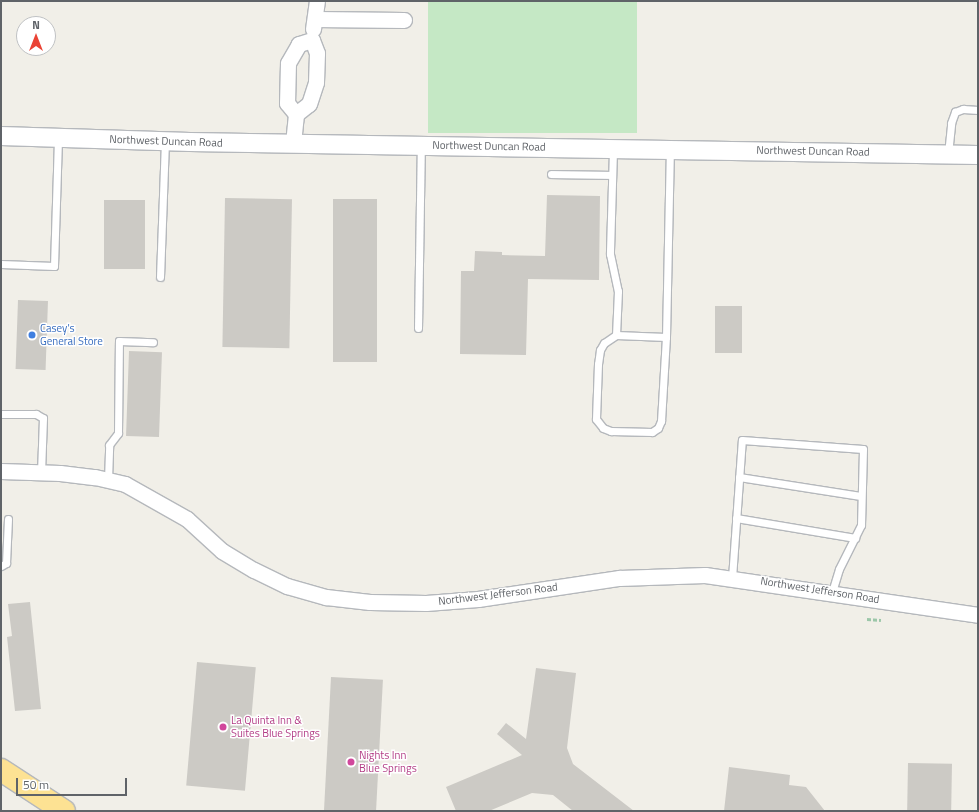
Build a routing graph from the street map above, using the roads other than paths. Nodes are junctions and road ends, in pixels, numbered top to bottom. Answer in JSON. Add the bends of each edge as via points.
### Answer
{"nodes":[{"id":1,"x":317,"y":1,"type":"edge"},
{"id":2,"x":315,"y":19,"type":"junction"},
{"id":3,"x":404,"y":20,"type":"dead end"},
{"id":4,"x":312,"y":40,"type":"junction"},
{"id":5,"x":978,"y":110,"type":"edge"},
{"id":6,"x":296,"y":114,"type":"junction"},
{"id":7,"x":1,"y":136,"type":"edge"},
{"id":8,"x":58,"y":138,"type":"junction"},
{"id":9,"x":165,"y":141,"type":"junction"},
{"id":10,"x":293,"y":144,"type":"junction"},
{"id":11,"x":422,"y":145,"type":"junction"},
{"id":12,"x":613,"y":148,"type":"junction"},
{"id":13,"x":670,"y":149,"type":"junction"},
{"id":14,"x":948,"y":154,"type":"junction"},
{"id":15,"x":978,"y":155,"type":"edge"},
{"id":16,"x":551,"y":174,"type":"dead end"},
{"id":17,"x":612,"y":175,"type":"junction"},
{"id":18,"x":1,"y":264,"type":"edge"},
{"id":19,"x":160,"y":277,"type":"dead end"},
{"id":20,"x":418,"y":328,"type":"dead end"},
{"id":21,"x":616,"y":336,"type":"junction"},
{"id":22,"x":666,"y":337,"type":"junction"},
{"id":23,"x":153,"y":342,"type":"dead end"},
{"id":24,"x":1,"y":414,"type":"edge"},
{"id":25,"x":1,"y":471,"type":"edge"},
{"id":26,"x":41,"y":473,"type":"junction"},
{"id":27,"x":739,"y":477,"type":"junction"},
{"id":28,"x":108,"y":480,"type":"junction"},
{"id":29,"x":862,"y":496,"type":"junction"},
{"id":30,"x":736,"y":518,"type":"junction"},
{"id":31,"x":8,"y":519,"type":"dead end"},
{"id":32,"x":855,"y":538,"type":"junction"},
{"id":33,"x":1,"y":566,"type":"edge"},
{"id":34,"x":732,"y":578,"type":"junction"},
{"id":35,"x":832,"y":592,"type":"junction"},
{"id":36,"x":978,"y":614,"type":"edge"},
{"id":37,"x":1,"y":770,"type":"edge"},
{"id":38,"x":64,"y":811,"type":"edge"}],
"edges":[{"from":1,"to":2,"type":"street"},
{"from":2,"to":3,"type":"street"},
{"from":2,"to":4,"type":"street"},
{"from":4,"to":6,"type":"street","via":[[318,53],[316,82],[309,104]]},
{"from":4,"to":6,"type":"street","via":[[300,44],[288,63],[287,104]]},
{"from":5,"to":14,"type":"lane","via":[[963,109],[956,112],[951,123]]},
{"from":6,"to":10,"type":"street"},
{"from":7,"to":8,"type":"street","name":"Northwest Duncan Road"},
{"from":8,"to":9,"type":"street","name":"Northwest Duncan Road"},
{"from":8,"to":18,"type":"lane","via":[[54,266]]},
{"from":9,"to":10,"type":"street","name":"Northwest Duncan Road"},
{"from":9,"to":19,"type":"lane"},
{"from":10,"to":11,"type":"street","name":"Northwest Duncan Road"},
{"from":11,"to":12,"type":"street","name":"Northwest Duncan Road"},
{"from":11,"to":20,"type":"lane"},
{"from":12,"to":13,"type":"street","name":"Northwest Duncan Road"},
{"from":12,"to":17,"type":"lane"},
{"from":13,"to":14,"type":"street","name":"Northwest Duncan Road"},
{"from":13,"to":22,"type":"lane"},
{"from":14,"to":15,"type":"street","name":"Northwest Duncan Road"},
{"from":16,"to":17,"type":"lane"},
{"from":17,"to":21,"type":"lane","via":[[610,254],[618,291]]},
{"from":21,"to":22,"type":"lane"},
{"from":21,"to":22,"type":"lane","via":[[604,343],[600,350],[596,419],[603,428],[611,431],[652,432],[658,428],[663,414]]},
{"from":23,"to":28,"type":"lane","via":[[119,341],[118,433],[109,446]]},
{"from":24,"to":26,"type":"lane","via":[[36,414],[43,418]]},
{"from":25,"to":26,"type":"street","name":"Northwest Jefferson Road"},
{"from":26,"to":28,"type":"street","name":"Northwest Jefferson Road"},
{"from":27,"to":29,"type":"lane"},
{"from":27,"to":29,"type":"lane","via":[[742,440],[863,449]]},
{"from":27,"to":30,"type":"lane"},
{"from":28,"to":34,"type":"street","name":"Northwest Jefferson Road","via":[[125,484],[157,500],[187,519],[222,551],[254,570],[287,586],[326,597],[370,602],[426,603],[478,599],[619,578],[665,575]]},
{"from":29,"to":32,"type":"lane","via":[[861,524]]},
{"from":30,"to":32,"type":"lane"},
{"from":30,"to":34,"type":"lane"},
{"from":31,"to":33,"type":"lane","via":[[6,563]]},
{"from":32,"to":35,"type":"lane","via":[[839,569]]},
{"from":34,"to":35,"type":"street","name":"Northwest Jefferson Road"},
{"from":35,"to":36,"type":"street","name":"Northwest Jefferson Road"},
{"from":37,"to":38,"type":"highway"}]}
